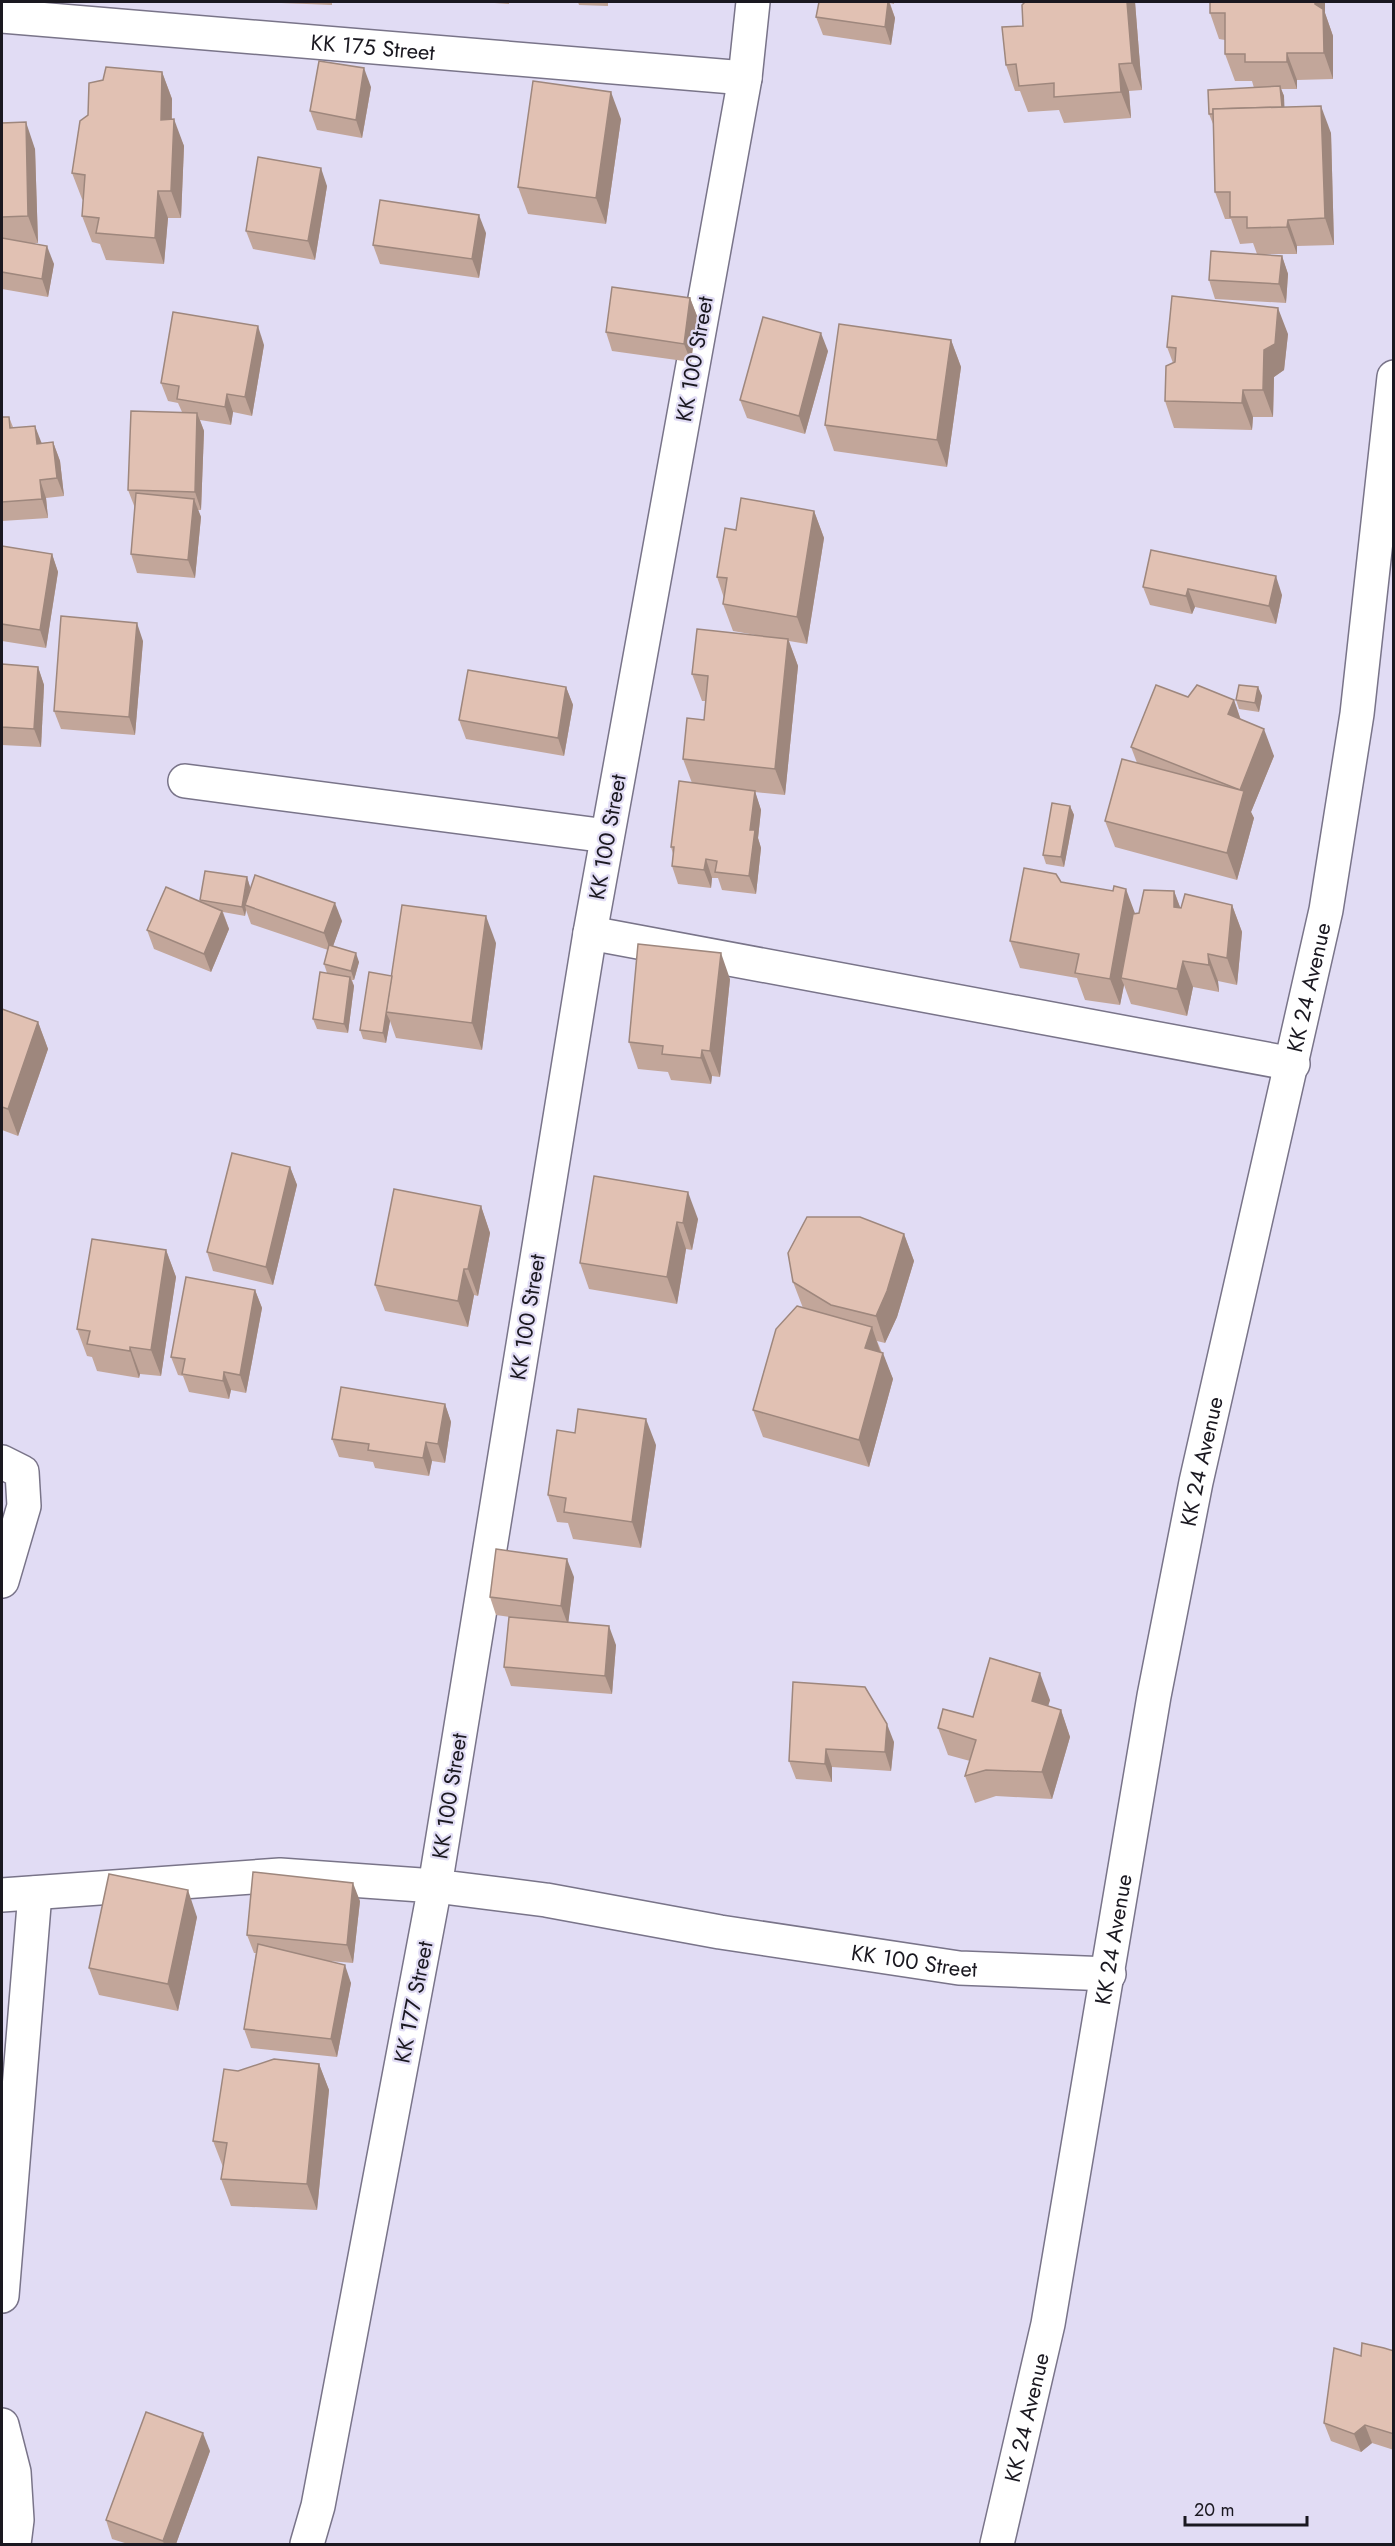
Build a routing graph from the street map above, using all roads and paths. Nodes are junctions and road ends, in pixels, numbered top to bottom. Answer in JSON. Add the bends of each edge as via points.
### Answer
{"nodes":[{"id":1,"x":753,"y":2,"type":"edge"},
{"id":2,"x":2,"y":16,"type":"edge"},
{"id":3,"x":745,"y":78,"type":"junction"},
{"id":4,"x":1394,"y":377,"type":"edge"},
{"id":5,"x":185,"y":781,"type":"dead end"},
{"id":6,"x":607,"y":836,"type":"junction"},
{"id":7,"x":590,"y":933,"type":"junction"},
{"id":8,"x":1293,"y":1064,"type":"junction"},
{"id":9,"x":2,"y":1462,"type":"edge"},
{"id":10,"x":2,"y":1581,"type":"edge"},
{"id":11,"x":435,"y":1886,"type":"junction"},
{"id":12,"x":35,"y":1893,"type":"junction"},
{"id":13,"x":2,"y":1895,"type":"edge"},
{"id":14,"x":1109,"y":1974,"type":"junction"},
{"id":15,"x":2,"y":2296,"type":"edge"},
{"id":16,"x":2,"y":2425,"type":"edge"},
{"id":17,"x":14,"y":2544,"type":"edge"},
{"id":18,"x":307,"y":2544,"type":"edge"},
{"id":19,"x":997,"y":2544,"type":"edge"}],
"edges":[{"from":1,"to":3,"type":"street","name":"KK 100 Street"},
{"from":2,"to":3,"type":"street","name":"KK 175 Street"},
{"from":3,"to":6,"type":"street","name":"KK 100 Street"},
{"from":4,"to":8,"type":"street","name":"KK 24 Avenue","via":[[1357,714],[1326,910]]},
{"from":5,"to":6,"type":"street"},
{"from":6,"to":7,"type":"street","name":"KK 100 Street"},
{"from":7,"to":8,"type":"street"},
{"from":7,"to":11,"type":"street","name":"KK 100 Street"},
{"from":8,"to":14,"type":"street","name":"KK 24 Avenue","via":[[1196,1482],[1154,1696]]},
{"from":9,"to":10,"type":"street","via":[[22,1472],[24,1506]]},
{"from":11,"to":12,"type":"street","via":[[279,1875]]},
{"from":11,"to":14,"type":"street","name":"KK 100 Street","via":[[546,1900],[720,1932],[959,1968]]},
{"from":11,"to":18,"type":"street","name":"KK 177 Street","via":[[318,2506]]},
{"from":12,"to":13,"type":"street"},
{"from":12,"to":15,"type":"street"},
{"from":14,"to":19,"type":"street","name":"KK 24 Avenue","via":[[1048,2324]]},
{"from":16,"to":17,"type":"street","via":[[14,2472]]}]}
